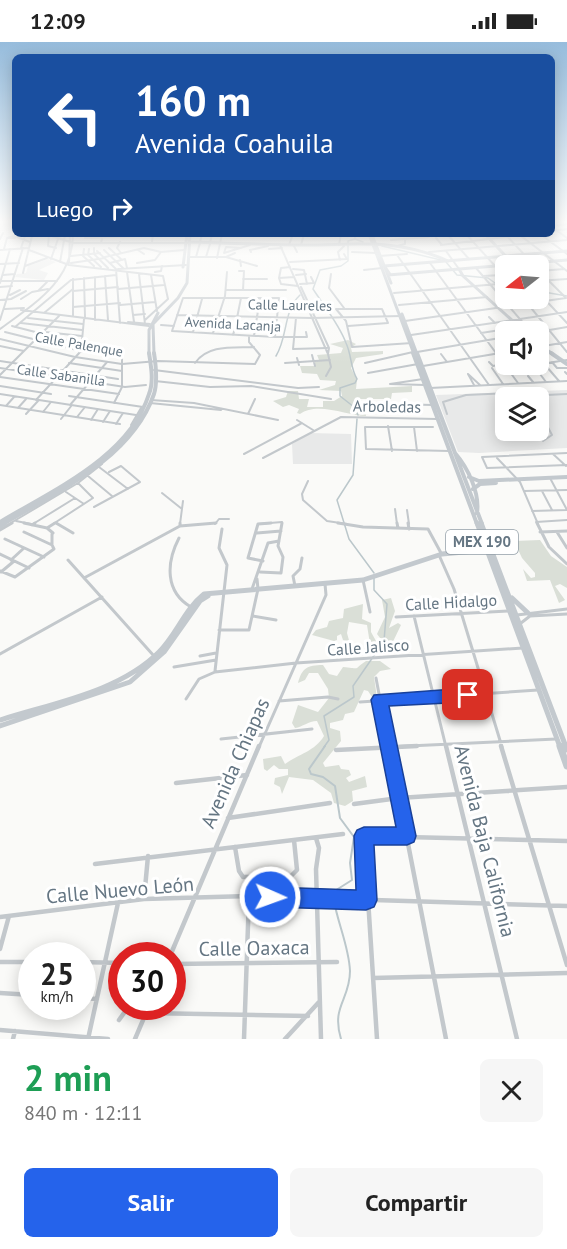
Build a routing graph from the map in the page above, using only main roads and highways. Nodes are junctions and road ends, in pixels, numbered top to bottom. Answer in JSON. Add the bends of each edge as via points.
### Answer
{"nodes":[{"id":1,"x":459,"y":269,"type":"edge"},
{"id":2,"x":184,"y":270,"type":"edge"},
{"id":3,"x":185,"y":270,"type":"edge"},
{"id":4,"x":383,"y":270,"type":"edge"},
{"id":5,"x":385,"y":270,"type":"edge"},
{"id":6,"x":448,"y":270,"type":"edge"},
{"id":7,"x":389,"y":275,"type":"junction"},
{"id":8,"x":161,"y":310,"type":"junction"},
{"id":9,"x":402,"y":316,"type":"junction"},
{"id":10,"x":513,"y":321,"type":"edge"},
{"id":11,"x":412,"y":343,"type":"junction"},
{"id":12,"x":549,"y":351,"type":"edge"},
{"id":13,"x":565,"y":360,"type":"edge"},
{"id":14,"x":150,"y":362,"type":"junction"},
{"id":15,"x":420,"y":365,"type":"junction"},
{"id":16,"x":567,"y":366,"type":"edge"},
{"id":17,"x":150,"y":384,"type":"junction"},
{"id":18,"x":428,"y":386,"type":"junction"},
{"id":19,"x":451,"y":451,"type":"junction"},
{"id":20,"x":469,"y":477,"type":"junction"},
{"id":21,"x":567,"y":478,"type":"edge"},
{"id":22,"x":519,"y":481,"type":"junction"},
{"id":23,"x":473,"y":489,"type":"junction"},
{"id":24,"x":20,"y":511,"type":"junction"},
{"id":25,"x":477,"y":513,"type":"junction"},
{"id":26,"x":0,"y":526,"type":"edge"},
{"id":27,"x":485,"y":549,"type":"junction"},
{"id":28,"x":492,"y":550,"type":"junction"},
{"id":29,"x":508,"y":592,"type":"junction"},
{"id":30,"x":217,"y":593,"type":"junction"},
{"id":31,"x":528,"y":612,"type":"road end"},
{"id":32,"x":123,"y":676,"type":"junction"},
{"id":33,"x":127,"y":683,"type":"junction"},
{"id":34,"x":0,"y":720,"type":"edge"},
{"id":35,"x":0,"y":726,"type":"edge"},
{"id":36,"x":567,"y":749,"type":"edge"},
{"id":37,"x":567,"y":766,"type":"edge"}],
"edges":[{"from":1,"to":10,"type":"main road"},
{"from":2,"to":8,"type":"main road","via":[[184,280],[174,298]]},
{"from":3,"to":8,"type":"main road","via":[[187,283],[178,298]]},
{"from":4,"to":9,"type":"main road","number":"MEX 190"},
{"from":5,"to":7,"type":"main road","number":"MEX 190"},
{"from":6,"to":7,"type":"main road"},
{"from":7,"to":9,"type":"main road","number":"MEX 190"},
{"from":8,"to":14,"type":"main road","via":[[153,324]]},
{"from":8,"to":14,"type":"main road","via":[[147,324]]},
{"from":9,"to":11,"type":"main road","number":"MEX 190"},
{"from":9,"to":11,"type":"main road","number":"MEX 190"},
{"from":11,"to":15,"type":"main road","number":"MEX 190"},
{"from":12,"to":13,"type":"main road"},
{"from":13,"to":16,"type":"main road"},
{"from":14,"to":17,"type":"main road"},
{"from":14,"to":17,"type":"main road","via":[[154,370]]},
{"from":15,"to":18,"type":"main road","number":"MEX 190"},
{"from":15,"to":18,"type":"main road","number":"MEX 190"},
{"from":17,"to":24,"type":"main road","via":[[129,434]]},
{"from":17,"to":24,"type":"main road","via":[[151,402],[138,428],[110,453]]},
{"from":18,"to":19,"type":"main road","number":"MEX 190"},
{"from":18,"to":19,"type":"main road","number":"MEX 190"},
{"from":19,"to":20,"type":"main road","via":[[462,459]]},
{"from":19,"to":25,"type":"main road","number":"MEX 190"},
{"from":19,"to":27,"type":"main road","number":"MEX 190"},
{"from":20,"to":22,"type":"main road","via":[[479,481]]},
{"from":20,"to":23,"type":"main road"},
{"from":21,"to":22,"type":"main road"},
{"from":22,"to":23,"type":"main road","via":[[480,484]]},
{"from":23,"to":25,"type":"main road","via":[[479,505]]},
{"from":24,"to":26,"type":"main road"},
{"from":25,"to":28,"type":"main road","number":"MEX 190"},
{"from":27,"to":28,"type":"main road"},
{"from":27,"to":30,"type":"main road","via":[[441,555],[366,579]]},
{"from":27,"to":37,"type":"main road","number":"MEX 190"},
{"from":28,"to":29,"type":"main road","number":"MEX 190"},
{"from":29,"to":31,"type":"main road"},
{"from":29,"to":36,"type":"main road","number":"MEX 190"},
{"from":30,"to":32,"type":"main road","via":[[204,594],[161,651]]},
{"from":30,"to":33,"type":"main road","via":[[200,601],[164,652]]},
{"from":32,"to":33,"type":"main road"},
{"from":32,"to":33,"type":"main road","via":[[130,677]]},
{"from":32,"to":34,"type":"main road"},
{"from":33,"to":35,"type":"main road"}]}
